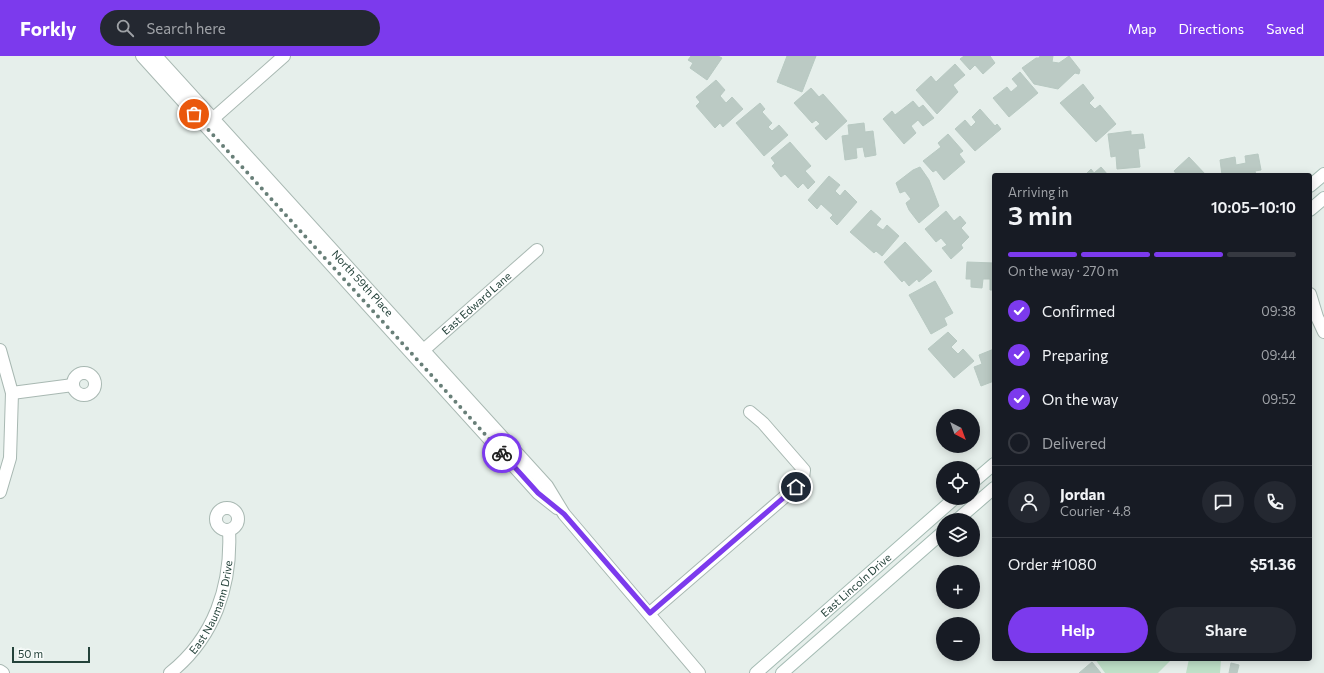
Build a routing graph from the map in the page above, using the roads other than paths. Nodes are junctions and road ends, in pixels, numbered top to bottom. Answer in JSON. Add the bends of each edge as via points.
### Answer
{"nodes":[{"id":1,"x":142,"y":56,"type":"edge"},
{"id":2,"x":156,"y":56,"type":"edge"},
{"id":3,"x":284,"y":56,"type":"edge"},
{"id":4,"x":208,"y":122,"type":"junction"},
{"id":5,"x":1324,"y":174,"type":"edge"},
{"id":6,"x":1312,"y":184,"type":"edge"},
{"id":7,"x":1324,"y":198,"type":"edge"},
{"id":8,"x":1312,"y":208,"type":"edge"},
{"id":9,"x":537,"y":250,"type":"dead end"},
{"id":10,"x":1312,"y":301,"type":"edge"},
{"id":11,"x":1324,"y":332,"type":"edge"},
{"id":12,"x":0,"y":350,"type":"edge"},
{"id":13,"x":419,"y":353,"type":"junction"},
{"id":14,"x":72,"y":385,"type":"dead end"},
{"id":15,"x":12,"y":393,"type":"junction"},
{"id":16,"x":750,"y":412,"type":"dead end"},
{"id":17,"x":992,"y":466,"type":"edge"},
{"id":18,"x":980,"y":476,"type":"edge"},
{"id":19,"x":992,"y":490,"type":"edge"},
{"id":20,"x":0,"y":492,"type":"edge"},
{"id":21,"x":947,"y":505,"type":"edge"},
{"id":22,"x":965,"y":513,"type":"edge"},
{"id":23,"x":229,"y":530,"type":"dead end"},
{"id":24,"x":936,"y":538,"type":"edge"},
{"id":25,"x":650,"y":613,"type":"junction"},
{"id":26,"x":771,"y":660,"type":"junction"},
{"id":27,"x":0,"y":671,"type":"edge"},
{"id":28,"x":3,"y":673,"type":"edge"},
{"id":29,"x":170,"y":673,"type":"edge"},
{"id":30,"x":699,"y":673,"type":"edge"},
{"id":31,"x":756,"y":673,"type":"edge"},
{"id":32,"x":782,"y":673,"type":"edge"}],
"edges":[{"from":1,"to":4,"type":"street","name":"North 59th Place"},
{"from":2,"to":4,"type":"street","name":"North 59th Place"},
{"from":3,"to":4,"type":"street"},
{"from":4,"to":13,"type":"street","name":"North 59th Place"},
{"from":5,"to":6,"type":"street"},
{"from":7,"to":8,"type":"street"},
{"from":9,"to":13,"type":"street","name":"East Edward Lane"},
{"from":10,"to":11,"type":"street"},
{"from":12,"to":15,"type":"street"},
{"from":13,"to":25,"type":"street","name":"North 59th Place","via":[[547,486],[564,514]]},
{"from":14,"to":15,"type":"street"},
{"from":15,"to":20,"type":"street","via":[[10,458]]},
{"from":16,"to":25,"type":"street","via":[[763,423],[804,470],[803,478],[796,487]]},
{"from":17,"to":18,"type":"street"},
{"from":19,"to":22,"type":"street"},
{"from":21,"to":26,"type":"street","name":"East Lincoln Drive"},
{"from":23,"to":29,"type":"street","name":"East Naumann Drive","via":[[228,573],[218,611],[196,647]]},
{"from":24,"to":32,"type":"street","name":"East Lincoln Drive"},
{"from":25,"to":30,"type":"street","name":"North 59th Place"},
{"from":26,"to":31,"type":"street","name":"East Lincoln Drive"},
{"from":26,"to":32,"type":"street"},
{"from":27,"to":28,"type":"street"}]}
